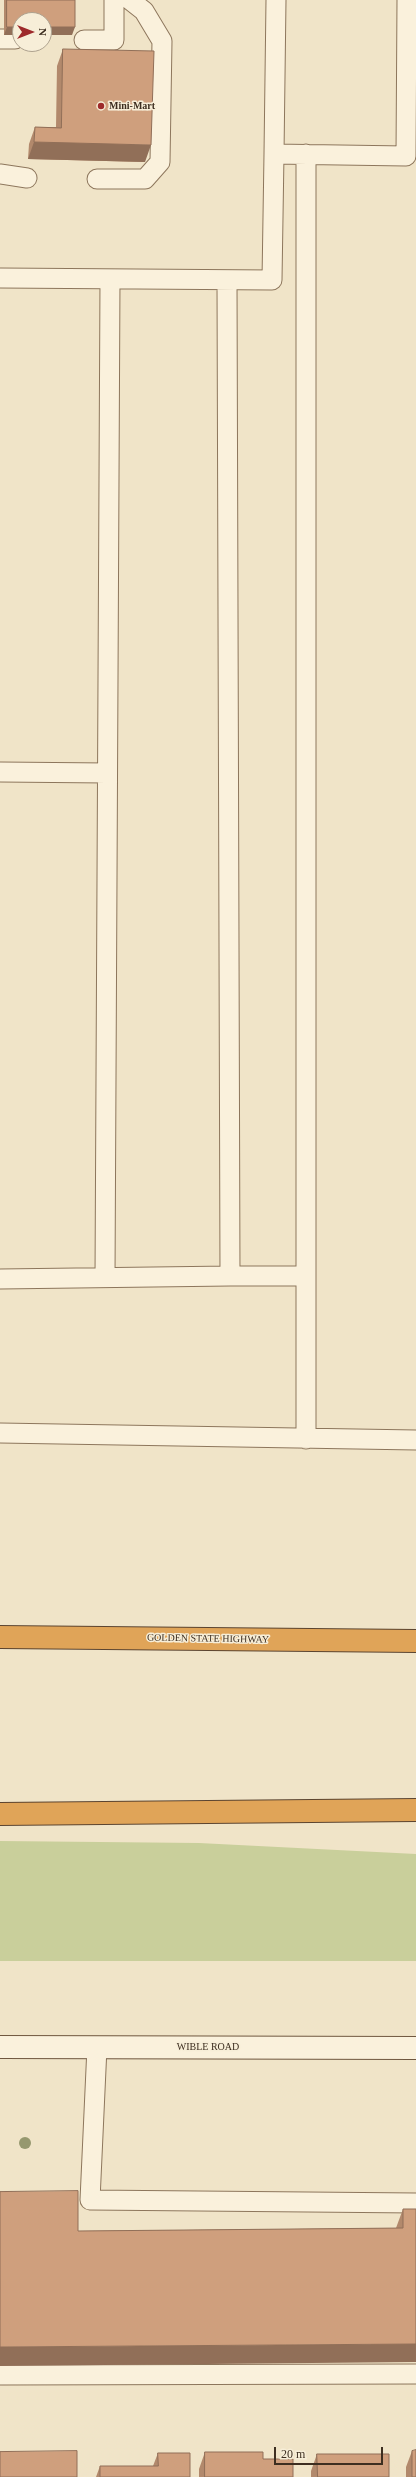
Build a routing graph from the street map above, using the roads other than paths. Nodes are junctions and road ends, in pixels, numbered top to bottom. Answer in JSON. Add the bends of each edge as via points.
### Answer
{"nodes":[{"id":1,"x":114,"y":0,"type":"edge"},
{"id":2,"x":130,"y":0,"type":"edge"},
{"id":3,"x":276,"y":0,"type":"edge"},
{"id":4,"x":407,"y":0,"type":"edge"},
{"id":5,"x":84,"y":40,"type":"dead end"},
{"id":6,"x":274,"y":154,"type":"junction"},
{"id":7,"x":306,"y":154,"type":"junction"},
{"id":8,"x":0,"y":174,"type":"edge"},
{"id":9,"x":27,"y":178,"type":"dead end"},
{"id":10,"x":97,"y":179,"type":"dead end"},
{"id":11,"x":0,"y":278,"type":"edge"},
{"id":12,"x":110,"y":279,"type":"junction"},
{"id":13,"x":227,"y":280,"type":"junction"},
{"id":14,"x":0,"y":772,"type":"edge"},
{"id":15,"x":107,"y":773,"type":"junction"},
{"id":16,"x":230,"y":1276,"type":"junction"},
{"id":17,"x":306,"y":1276,"type":"junction"},
{"id":18,"x":105,"y":1277,"type":"junction"},
{"id":19,"x":0,"y":1279,"type":"edge"},
{"id":20,"x":0,"y":1433,"type":"edge"},
{"id":21,"x":306,"y":1439,"type":"junction"},
{"id":22,"x":416,"y":1440,"type":"edge"},
{"id":23,"x":0,"y":1637,"type":"edge"},
{"id":24,"x":416,"y":1641,"type":"edge"},
{"id":25,"x":416,"y":1810,"type":"edge"},
{"id":26,"x":0,"y":1814,"type":"edge"},
{"id":27,"x":0,"y":2047,"type":"edge"},
{"id":28,"x":97,"y":2047,"type":"junction"},
{"id":29,"x":416,"y":2048,"type":"edge"},
{"id":30,"x":416,"y":2203,"type":"edge"},
{"id":31,"x":416,"y":2374,"type":"edge"},
{"id":32,"x":0,"y":2375,"type":"edge"}],
"edges":[{"from":1,"to":5,"type":"lane","via":[[114,40]]},
{"from":2,"to":10,"type":"lane","via":[[144,12],[162,41],[160,162],[145,179]]},
{"from":3,"to":6,"type":"lane"},
{"from":4,"to":7,"type":"lane","via":[[406,156]]},
{"from":6,"to":7,"type":"lane"},
{"from":6,"to":13,"type":"lane","via":[[272,280]]},
{"from":7,"to":17,"type":"lane"},
{"from":8,"to":9,"type":"lane"},
{"from":11,"to":12,"type":"lane"},
{"from":12,"to":13,"type":"lane"},
{"from":12,"to":15,"type":"lane"},
{"from":13,"to":16,"type":"lane"},
{"from":14,"to":15,"type":"lane"},
{"from":15,"to":18,"type":"lane"},
{"from":16,"to":17,"type":"lane"},
{"from":16,"to":18,"type":"lane"},
{"from":17,"to":21,"type":"lane"},
{"from":18,"to":19,"type":"lane"},
{"from":20,"to":21,"type":"lane"},
{"from":21,"to":22,"type":"lane"},
{"from":23,"to":24,"type":"highway","name":"GOLDEN STATE HIGHWAY"},
{"from":25,"to":26,"type":"highway"},
{"from":27,"to":28,"type":"street","name":"WIBLE ROAD"},
{"from":28,"to":29,"type":"street","name":"WIBLE ROAD"},
{"from":28,"to":30,"type":"lane","via":[[83,2199]]},
{"from":31,"to":32,"type":"lane"}]}
